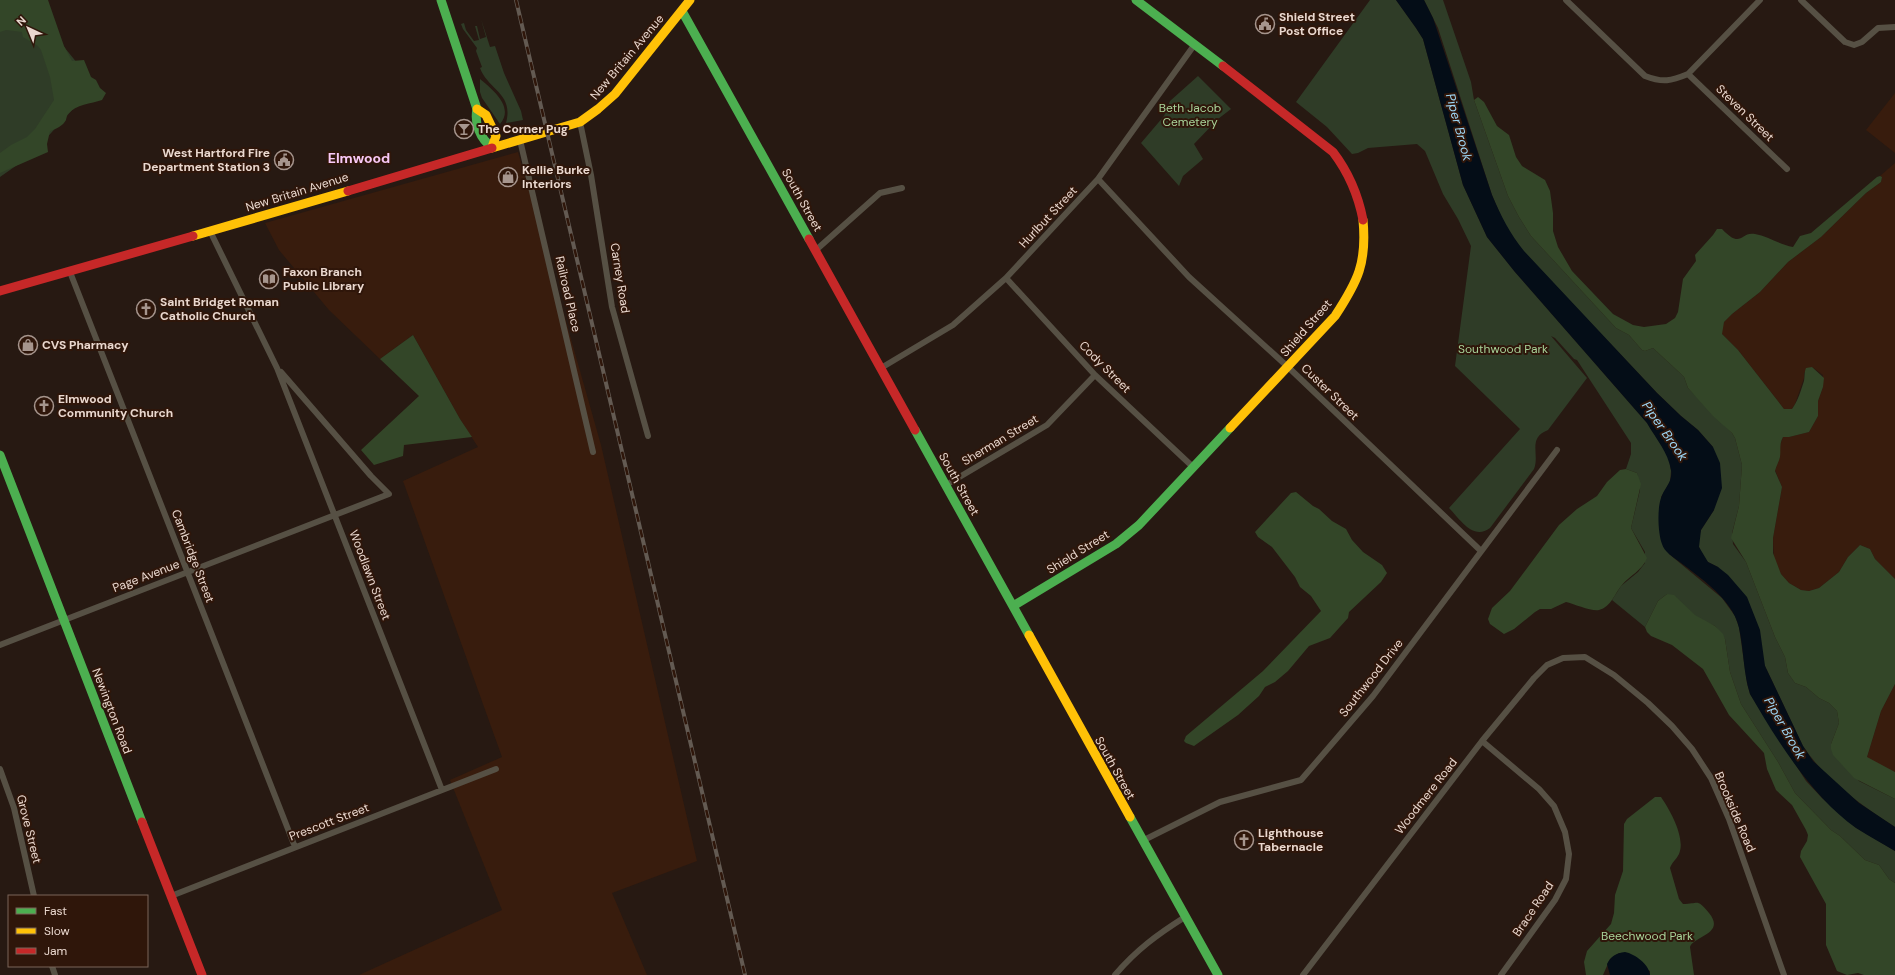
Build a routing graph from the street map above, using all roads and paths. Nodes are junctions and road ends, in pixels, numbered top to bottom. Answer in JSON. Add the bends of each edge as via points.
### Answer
{"nodes":[{"id":1,"x":441,"y":0,"type":"edge"},
{"id":2,"x":690,"y":0,"type":"edge"},
{"id":3,"x":1136,"y":0,"type":"edge"},
{"id":4,"x":1566,"y":0,"type":"edge"},
{"id":5,"x":1760,"y":0,"type":"edge"},
{"id":6,"x":1801,"y":0,"type":"edge"},
{"id":7,"x":682,"y":10,"type":"junction"},
{"id":8,"x":1895,"y":27,"type":"edge"},
{"id":9,"x":1195,"y":44,"type":"junction"},
{"id":10,"x":1688,"y":74,"type":"junction"},
{"id":11,"x":580,"y":122,"type":"junction"},
{"id":12,"x":520,"y":140,"type":"junction"},
{"id":13,"x":492,"y":147,"type":"junction"},
{"id":14,"x":1787,"y":169,"type":"dead end"},
{"id":15,"x":1098,"y":179,"type":"junction"},
{"id":16,"x":902,"y":188,"type":"dead end"},
{"id":17,"x":210,"y":231,"type":"junction"},
{"id":18,"x":816,"y":250,"type":"junction"},
{"id":19,"x":70,"y":272,"type":"junction"},
{"id":20,"x":1006,"y":278,"type":"junction"},
{"id":21,"x":0,"y":291,"type":"edge"},
{"id":22,"x":1288,"y":367,"type":"junction"},
{"id":23,"x":277,"y":368,"type":"junction"},
{"id":24,"x":881,"y":368,"type":"junction"},
{"id":25,"x":1095,"y":375,"type":"junction"},
{"id":26,"x":648,"y":436,"type":"dead end"},
{"id":27,"x":1557,"y":450,"type":"dead end"},
{"id":28,"x":593,"y":452,"type":"dead end"},
{"id":29,"x":0,"y":455,"type":"edge"},
{"id":30,"x":1193,"y":467,"type":"junction"},
{"id":31,"x":946,"y":485,"type":"junction"},
{"id":32,"x":389,"y":494,"type":"joint"},
{"id":33,"x":335,"y":514,"type":"junction"},
{"id":34,"x":1481,"y":551,"type":"junction"},
{"id":35,"x":188,"y":572,"type":"junction"},
{"id":36,"x":1012,"y":606,"type":"junction"},
{"id":37,"x":63,"y":620,"type":"junction"},
{"id":38,"x":0,"y":645,"type":"edge"},
{"id":39,"x":1585,"y":657,"type":"joint"},
{"id":40,"x":1482,"y":741,"type":"junction"},
{"id":41,"x":0,"y":769,"type":"edge"},
{"id":42,"x":496,"y":769,"type":"dead end"},
{"id":43,"x":442,"y":790,"type":"junction"},
{"id":44,"x":1142,"y":841,"type":"junction"},
{"id":45,"x":295,"y":847,"type":"junction"},
{"id":46,"x":34,"y":895,"type":"edge"},
{"id":47,"x":171,"y":896,"type":"junction"},
{"id":48,"x":1185,"y":917,"type":"junction"},
{"id":49,"x":1216,"y":972,"type":"edge"},
{"id":50,"x":202,"y":975,"type":"edge"},
{"id":51,"x":1115,"y":975,"type":"edge"},
{"id":52,"x":1302,"y":975,"type":"edge"},
{"id":53,"x":1501,"y":975,"type":"edge"},
{"id":54,"x":1784,"y":975,"type":"edge"}],
"edges":[{"from":1,"to":13,"type":"street","via":[[476,109],[486,115],[496,136]]},
{"from":2,"to":7,"type":"street","name":"New Britain Avenue"},
{"from":3,"to":9,"type":"street","name":"Shield Street"},
{"from":4,"to":10,"type":"street","via":[[1645,76],[1657,80],[1672,80]]},
{"from":5,"to":10,"type":"street"},
{"from":6,"to":8,"type":"street","via":[[1850,44],[1862,42],[1878,28]]},
{"from":7,"to":11,"type":"street","name":"New Britain Avenue","via":[[614,94],[598,110]]},
{"from":7,"to":18,"type":"street","name":"South Street"},
{"from":9,"to":15,"type":"street","name":"Hurlbut Street"},
{"from":9,"to":22,"type":"street","name":"Shield Street","via":[[1335,154],[1361,203],[1365,224],[1363,259],[1352,290],[1335,316]]},
{"from":10,"to":14,"type":"street","name":"Steven Street"},
{"from":11,"to":12,"type":"street","name":"New Britain Avenue"},
{"from":11,"to":26,"type":"street","name":"Carney Road","via":[[592,176],[612,308]]},
{"from":12,"to":13,"type":"street","name":"New Britain Avenue"},
{"from":12,"to":28,"type":"street","name":"Railroad Place"},
{"from":13,"to":17,"type":"street","name":"New Britain Avenue"},
{"from":15,"to":20,"type":"street","name":"Hurlbut Street"},
{"from":15,"to":22,"type":"street","name":"Custer Street","via":[[1189,277]]},
{"from":16,"to":18,"type":"street","via":[[880,193]]},
{"from":17,"to":19,"type":"street","name":"New Britain Avenue"},
{"from":17,"to":23,"type":"street","name":"Woodlawn Street"},
{"from":18,"to":24,"type":"street","name":"South Street"},
{"from":19,"to":21,"type":"street","name":"New Britain Avenue"},
{"from":19,"to":35,"type":"street","name":"Cambridge Street"},
{"from":20,"to":24,"type":"street","name":"Hurlbut Street","via":[[952,325]]},
{"from":20,"to":25,"type":"street","name":"Cody Street"},
{"from":22,"to":30,"type":"street","name":"Shield Street"},
{"from":22,"to":34,"type":"street","name":"Custer Street"},
{"from":23,"to":32,"type":"street","name":"Woodlawn Street"},
{"from":23,"to":33,"type":"street","name":"Woodlawn Street"},
{"from":24,"to":31,"type":"street","name":"South Street"},
{"from":25,"to":30,"type":"street","name":"Cody Street"},
{"from":25,"to":31,"type":"street","name":"Sherman Street","via":[[1047,425]]},
{"from":27,"to":34,"type":"street","name":"Southwood Drive"},
{"from":29,"to":37,"type":"street","name":"Newington Road"},
{"from":30,"to":36,"type":"street","name":"Shield Street","via":[[1139,525],[1116,544]]},
{"from":31,"to":36,"type":"street","name":"South Street"},
{"from":32,"to":33,"type":"street","name":"Page Avenue"},
{"from":33,"to":35,"type":"street","name":"Page Avenue"},
{"from":33,"to":43,"type":"street","name":"Woodlawn Street"},
{"from":34,"to":44,"type":"street","name":"Southwood Drive","via":[[1373,696],[1301,780],[1220,802]]},
{"from":35,"to":37,"type":"street","name":"Page Avenue"},
{"from":35,"to":45,"type":"street","name":"Cambridge Street"},
{"from":36,"to":44,"type":"street","name":"South Street"},
{"from":37,"to":38,"type":"street","name":"Page Avenue"},
{"from":37,"to":47,"type":"street","name":"Newington Road"},
{"from":39,"to":40,"type":"street","name":"Woodmere Road","via":[[1563,658],[1547,665]]},
{"from":39,"to":54,"type":"street","name":"Brookside Road","via":[[1614,675],[1658,712],[1692,749],[1711,778],[1729,819]]},
{"from":40,"to":52,"type":"street","name":"Woodmere Road"},
{"from":40,"to":53,"type":"street","name":"Brace Road","via":[[1539,788],[1554,806],[1565,832],[1569,854],[1566,879],[1555,900]]},
{"from":41,"to":46,"type":"street","name":"Grove Street","via":[[14,808]]},
{"from":42,"to":43,"type":"street","name":"Prescott Street"},
{"from":43,"to":45,"type":"street","name":"Prescott Street"},
{"from":44,"to":48,"type":"street","name":"South Street"},
{"from":45,"to":47,"type":"street","name":"Prescott Street"},
{"from":47,"to":50,"type":"street","name":"Newington Road"},
{"from":48,"to":49,"type":"street","name":"South Street"},
{"from":48,"to":51,"type":"street","via":[[1140,948]]}]}
